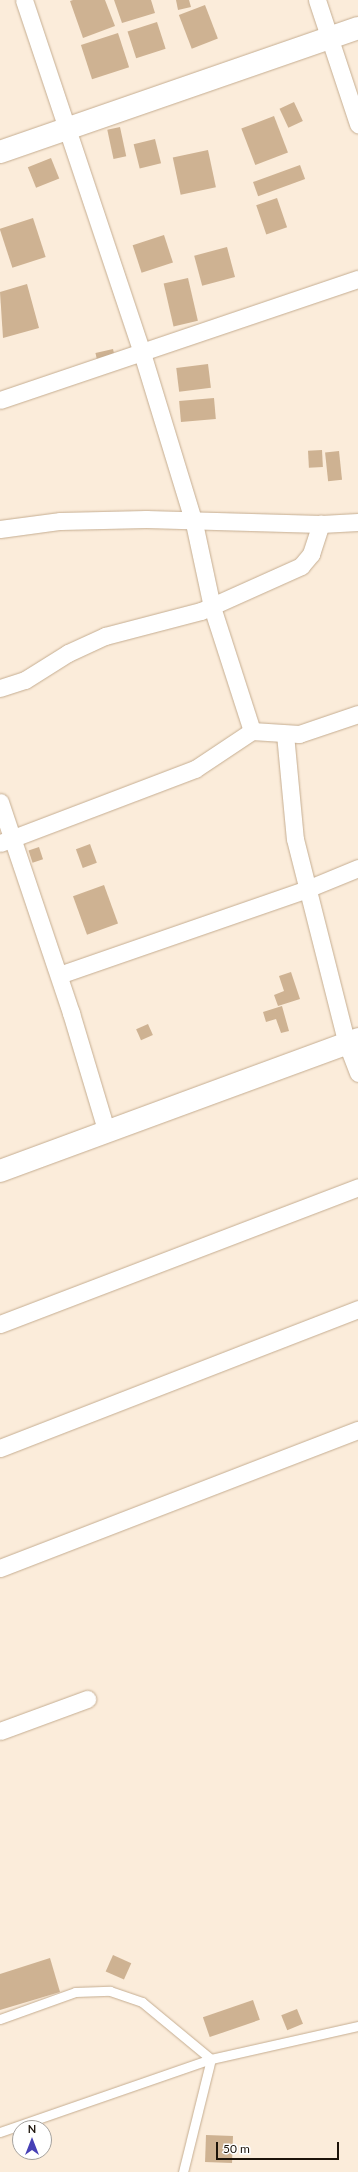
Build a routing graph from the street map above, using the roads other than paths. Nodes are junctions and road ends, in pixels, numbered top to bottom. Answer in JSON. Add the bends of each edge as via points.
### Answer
{"nodes":[{"id":1,"x":24,"y":0,"type":"edge"},
{"id":2,"x":317,"y":0,"type":"edge"},
{"id":3,"x":358,"y":28,"type":"edge"},
{"id":4,"x":332,"y":38,"type":"junction"},
{"id":5,"x":358,"y":124,"type":"edge"},
{"id":6,"x":66,"y":129,"type":"junction"},
{"id":7,"x":0,"y":152,"type":"edge"},
{"id":8,"x":358,"y":279,"type":"edge"},
{"id":9,"x":142,"y":353,"type":"junction"},
{"id":10,"x":0,"y":400,"type":"edge"},
{"id":11,"x":358,"y":522,"type":"edge"},
{"id":12,"x":194,"y":523,"type":"junction"},
{"id":13,"x":321,"y":524,"type":"junction"},
{"id":14,"x":0,"y":530,"type":"edge"},
{"id":15,"x":212,"y":607,"type":"junction"},
{"id":16,"x":0,"y":688,"type":"edge"},
{"id":17,"x":358,"y":714,"type":"edge"},
{"id":18,"x":252,"y":730,"type":"junction"},
{"id":19,"x":285,"y":734,"type":"junction"},
{"id":20,"x":0,"y":802,"type":"edge"},
{"id":21,"x":6,"y":842,"type":"edge"},
{"id":22,"x":358,"y":868,"type":"edge"},
{"id":23,"x":307,"y":889,"type":"junction"},
{"id":24,"x":59,"y":976,"type":"junction"},
{"id":25,"x":352,"y":1042,"type":"edge"},
{"id":26,"x":358,"y":1073,"type":"edge"},
{"id":27,"x":107,"y":1133,"type":"junction"},
{"id":28,"x":0,"y":1172,"type":"edge"},
{"id":29,"x":358,"y":1187,"type":"edge"},
{"id":30,"x":358,"y":1309,"type":"edge"},
{"id":31,"x":0,"y":1324,"type":"edge"},
{"id":32,"x":358,"y":1430,"type":"edge"},
{"id":33,"x":0,"y":1448,"type":"edge"},
{"id":34,"x":0,"y":1568,"type":"edge"},
{"id":35,"x":87,"y":1699,"type":"dead end"},
{"id":36,"x":0,"y":1731,"type":"edge"},
{"id":37,"x":0,"y":2019,"type":"edge"},
{"id":38,"x":358,"y":2026,"type":"edge"},
{"id":39,"x":211,"y":2059,"type":"junction"},
{"id":40,"x":0,"y":2132,"type":"edge"},
{"id":41,"x":183,"y":2172,"type":"edge"}],
"edges":[{"from":1,"to":6,"type":"street"},
{"from":2,"to":4,"type":"street"},
{"from":3,"to":4,"type":"main road"},
{"from":4,"to":5,"type":"street"},
{"from":4,"to":6,"type":"main road"},
{"from":6,"to":7,"type":"main road"},
{"from":6,"to":9,"type":"street"},
{"from":8,"to":9,"type":"street"},
{"from":9,"to":10,"type":"street"},
{"from":9,"to":12,"type":"street"},
{"from":11,"to":13,"type":"street"},
{"from":12,"to":13,"type":"street"},
{"from":12,"to":14,"type":"street","via":[[146,519],[60,522]]},
{"from":12,"to":15,"type":"street"},
{"from":13,"to":15,"type":"street","via":[[311,554],[301,566]]},
{"from":15,"to":16,"type":"street","via":[[105,636],[68,653],[24,680]]},
{"from":15,"to":18,"type":"street"},
{"from":17,"to":19,"type":"street","via":[[306,732]]},
{"from":18,"to":19,"type":"street"},
{"from":18,"to":21,"type":"street","via":[[195,769]]},
{"from":19,"to":23,"type":"street","via":[[290,807]]},
{"from":20,"to":21,"type":"street"},
{"from":21,"to":24,"type":"street"},
{"from":22,"to":23,"type":"street"},
{"from":23,"to":24,"type":"street"},
{"from":23,"to":25,"type":"street"},
{"from":24,"to":27,"type":"street"},
{"from":25,"to":26,"type":"street"},
{"from":25,"to":27,"type":"main road"},
{"from":27,"to":28,"type":"main road"},
{"from":29,"to":31,"type":"street"},
{"from":30,"to":33,"type":"street"},
{"from":32,"to":34,"type":"street"},
{"from":35,"to":36,"type":"street"},
{"from":37,"to":39,"type":"lane","via":[[75,1992],[110,1990],[142,2002]]},
{"from":38,"to":39,"type":"lane"},
{"from":39,"to":40,"type":"lane"},
{"from":39,"to":41,"type":"lane"}]}
